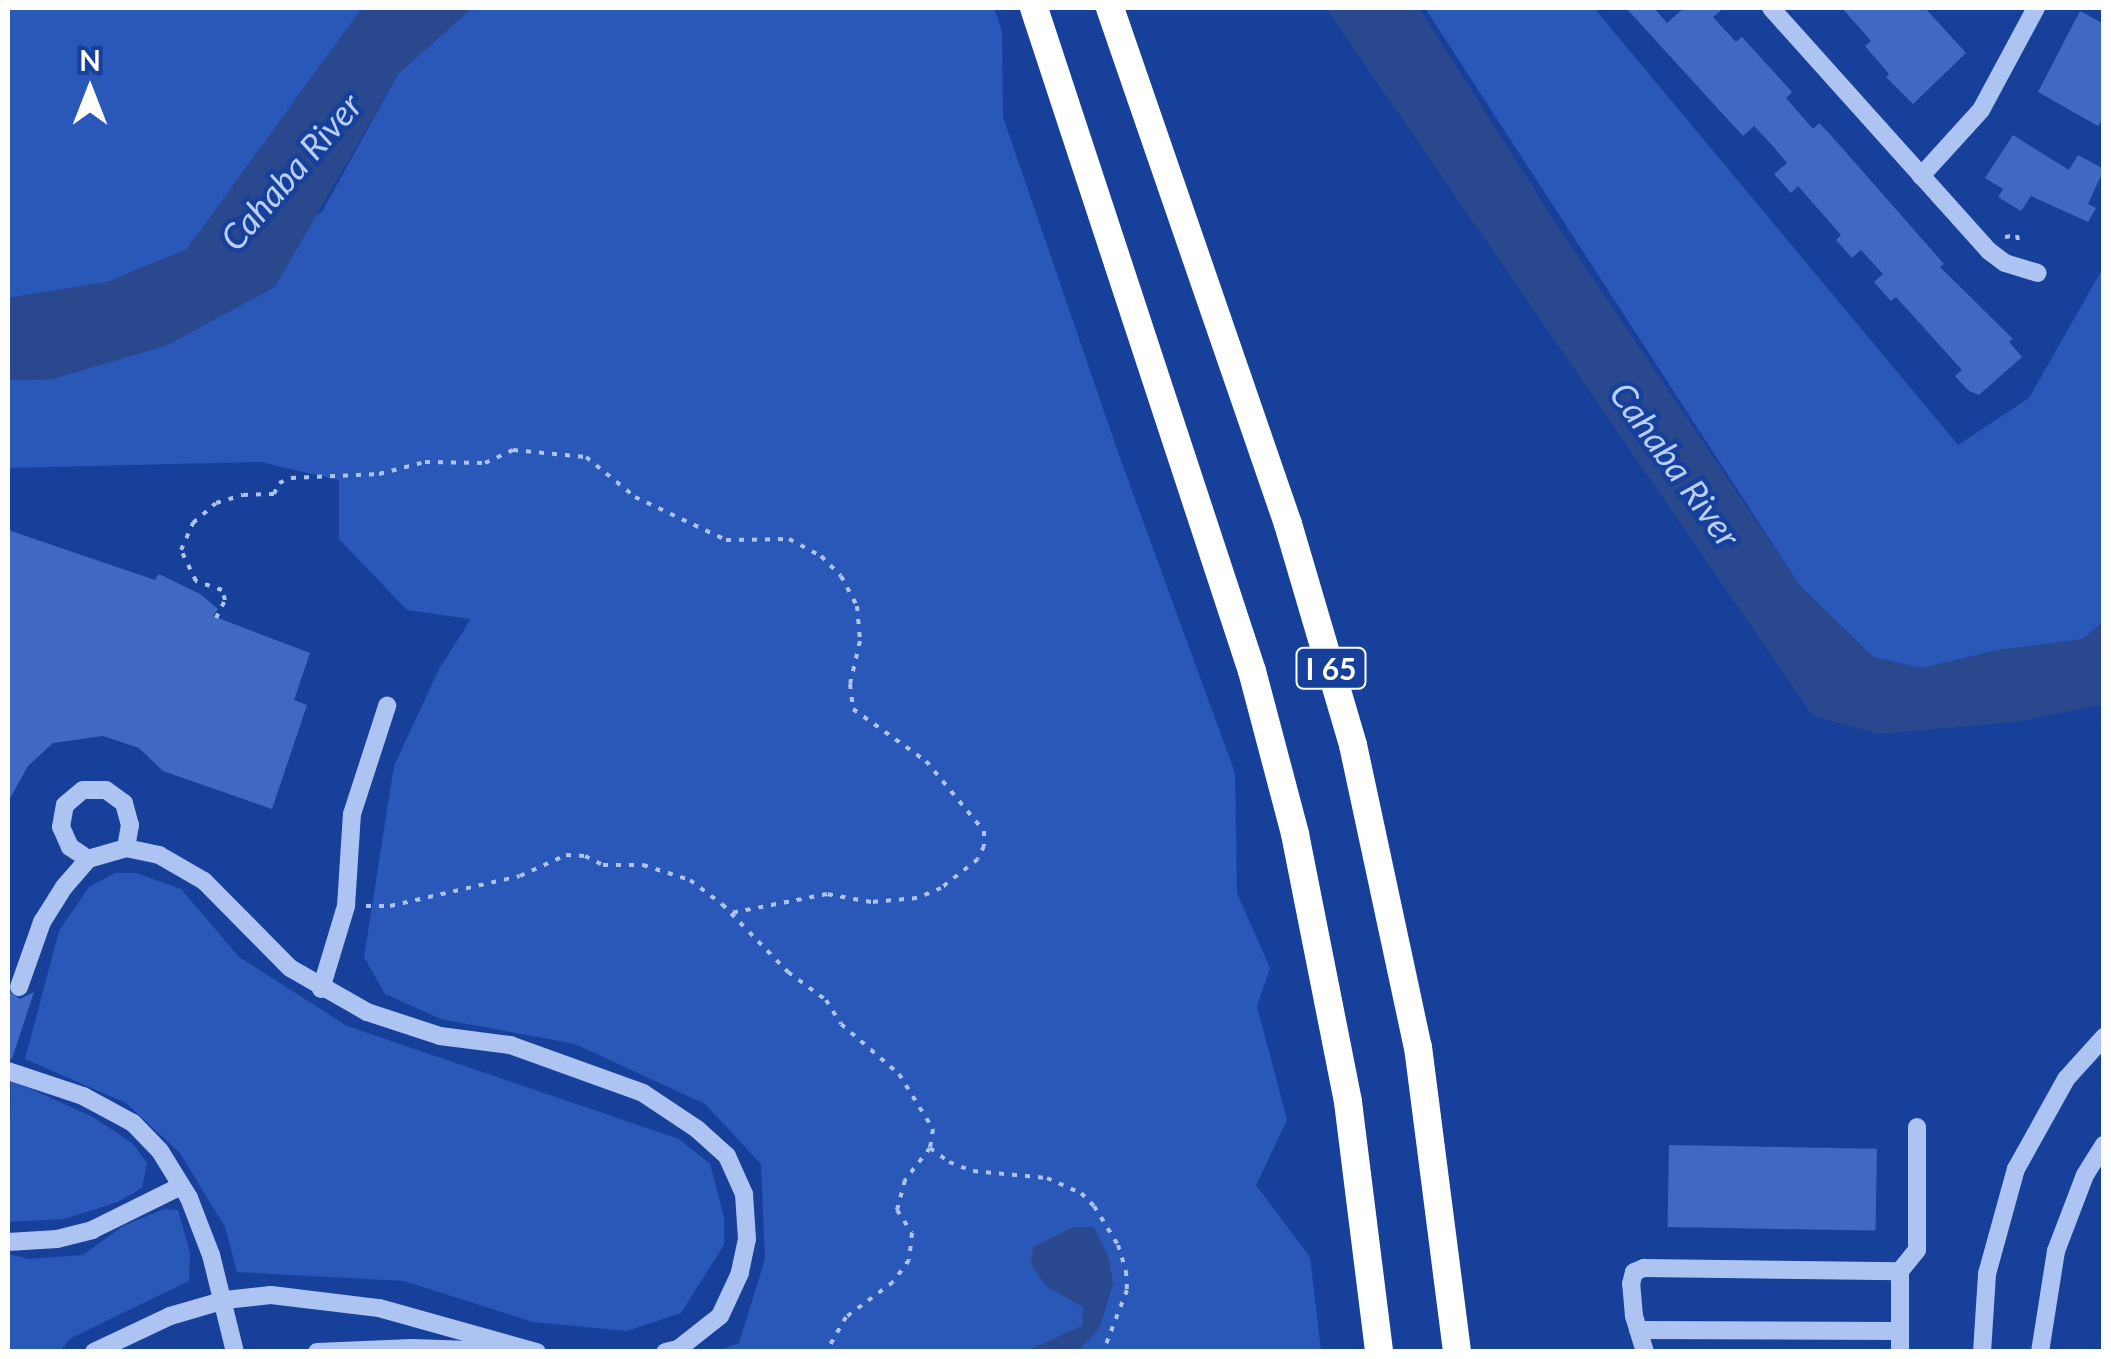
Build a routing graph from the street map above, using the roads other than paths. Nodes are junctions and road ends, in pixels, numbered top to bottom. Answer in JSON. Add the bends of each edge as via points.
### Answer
{"nodes":[{"id":1,"x":1110,"y":8,"type":"edge"},
{"id":2,"x":1772,"y":8,"type":"edge"},
{"id":3,"x":2036,"y":8,"type":"edge"},
{"id":4,"x":1036,"y":15,"type":"edge"},
{"id":5,"x":1921,"y":176,"type":"junction"},
{"id":6,"x":2038,"y":273,"type":"dead end"},
{"id":7,"x":387,"y":706,"type":"dead end"},
{"id":8,"x":126,"y":848,"type":"junction"},
{"id":9,"x":88,"y":860,"type":"junction"},
{"id":10,"x":19,"y":987,"type":"dead end"},
{"id":11,"x":321,"y":989,"type":"junction"},
{"id":12,"x":2104,"y":1037,"type":"edge"},
{"id":13,"x":8,"y":1072,"type":"edge"},
{"id":14,"x":1917,"y":1127,"type":"dead end"},
{"id":15,"x":2104,"y":1144,"type":"edge"},
{"id":16,"x":181,"y":1186,"type":"junction"},
{"id":17,"x":8,"y":1242,"type":"edge"},
{"id":18,"x":1900,"y":1272,"type":"junction"},
{"id":19,"x":225,"y":1300,"type":"junction"},
{"id":20,"x":1638,"y":1330,"type":"junction"},
{"id":21,"x":1900,"y":1331,"type":"junction"},
{"id":22,"x":94,"y":1352,"type":"edge"},
{"id":23,"x":234,"y":1352,"type":"edge"},
{"id":24,"x":317,"y":1352,"type":"edge"},
{"id":25,"x":504,"y":1352,"type":"edge"},
{"id":26,"x":537,"y":1352,"type":"edge"},
{"id":27,"x":665,"y":1352,"type":"edge"},
{"id":28,"x":1379,"y":1352,"type":"edge"},
{"id":29,"x":1457,"y":1352,"type":"edge"},
{"id":30,"x":1645,"y":1352,"type":"edge"},
{"id":31,"x":1900,"y":1352,"type":"edge"},
{"id":32,"x":1982,"y":1352,"type":"edge"},
{"id":33,"x":2040,"y":1352,"type":"edge"}],
"edges":[{"from":1,"to":29,"type":"highway","number":"I 65","via":[[1276,490],[1352,745],[1418,1046]]},
{"from":2,"to":5,"type":"street"},
{"from":3,"to":5,"type":"street","via":[[1981,110]]},
{"from":4,"to":28,"type":"highway","number":"I 65","via":[[1252,671],[1291,818],[1348,1102]]},
{"from":5,"to":6,"type":"street","via":[[1989,251]]},
{"from":7,"to":11,"type":"street","via":[[352,814],[346,906]]},
{"from":8,"to":9,"type":"street"},
{"from":8,"to":9,"type":"street","via":[[130,825],[124,804],[106,790],[83,790],[65,805],[60,827],[70,847]]},
{"from":8,"to":11,"type":"street","via":[[158,855],[204,881],[262,944]]},
{"from":9,"to":10,"type":"street","via":[[42,922]]},
{"from":11,"to":27,"type":"street","via":[[402,1026],[510,1045],[627,1086],[728,1156],[744,1194],[747,1239],[740,1274],[720,1316]]},
{"from":12,"to":32,"type":"street","via":[[2066,1079],[2016,1169],[1987,1274]]},
{"from":13,"to":16,"type":"street","via":[[83,1096],[133,1123],[160,1150]]},
{"from":14,"to":18,"type":"street","via":[[1917,1250]]},
{"from":15,"to":33,"type":"street","via":[[2056,1251]]},
{"from":16,"to":17,"type":"street","via":[[92,1230]]},
{"from":16,"to":19,"type":"street"},
{"from":18,"to":20,"type":"street","via":[[1644,1268],[1634,1272],[1631,1284]]},
{"from":18,"to":21,"type":"street"},
{"from":19,"to":22,"type":"street","via":[[170,1316]]},
{"from":19,"to":23,"type":"street"},
{"from":19,"to":26,"type":"street","via":[[322,1298]]},
{"from":20,"to":21,"type":"street"},
{"from":20,"to":30,"type":"street"},
{"from":21,"to":31,"type":"street"},
{"from":24,"to":25,"type":"street"}]}
